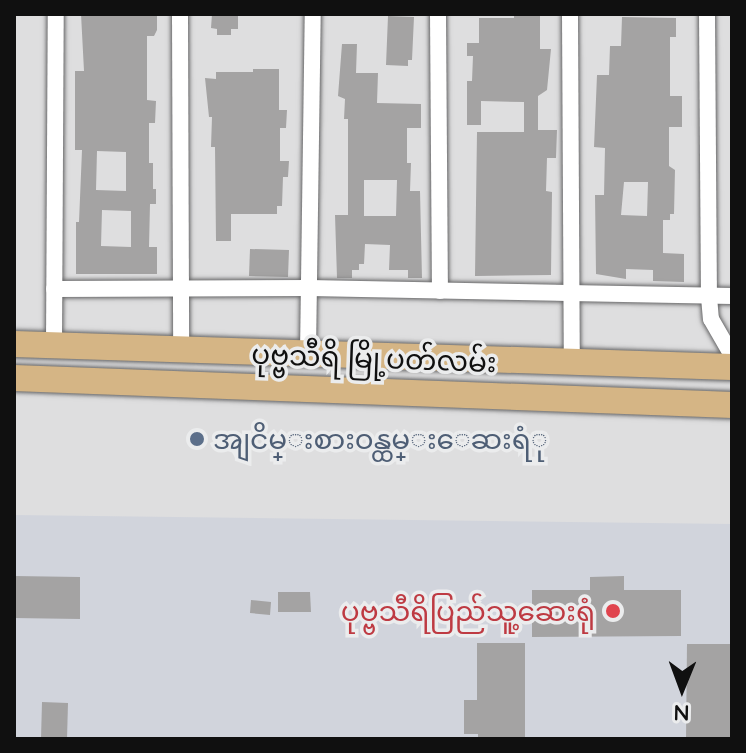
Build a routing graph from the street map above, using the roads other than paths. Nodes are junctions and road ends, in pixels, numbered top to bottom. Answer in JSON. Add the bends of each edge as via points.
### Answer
{"nodes":[{"id":1,"x":56,"y":14,"type":"edge"},
{"id":2,"x":180,"y":14,"type":"edge"},
{"id":3,"x":313,"y":14,"type":"edge"},
{"id":4,"x":438,"y":14,"type":"edge"},
{"id":5,"x":570,"y":14,"type":"edge"},
{"id":6,"x":707,"y":14,"type":"edge"},
{"id":7,"x":181,"y":288,"type":"junction"},
{"id":8,"x":309,"y":288,"type":"junction"},
{"id":9,"x":54,"y":289,"type":"junction"},
{"id":10,"x":440,"y":291,"type":"junction"},
{"id":11,"x":571,"y":294,"type":"junction"},
{"id":12,"x":732,"y":296,"type":"edge"},
{"id":13,"x":709,"y":297,"type":"junction"},
{"id":14,"x":14,"y":344,"type":"edge"},
{"id":15,"x":54,"y":345,"type":"junction"},
{"id":16,"x":181,"y":349,"type":"junction"},
{"id":17,"x":308,"y":353,"type":"junction"},
{"id":18,"x":572,"y":361,"type":"junction"},
{"id":19,"x":732,"y":367,"type":"edge"},
{"id":20,"x":14,"y":378,"type":"edge"},
{"id":21,"x":732,"y":405,"type":"edge"}],
"edges":[{"from":1,"to":9,"type":"street"},
{"from":2,"to":7,"type":"street"},
{"from":3,"to":8,"type":"street"},
{"from":4,"to":10,"type":"street"},
{"from":5,"to":11,"type":"street"},
{"from":6,"to":13,"type":"street"},
{"from":7,"to":8,"type":"street"},
{"from":7,"to":9,"type":"street"},
{"from":7,"to":16,"type":"street"},
{"from":8,"to":10,"type":"street"},
{"from":8,"to":17,"type":"street"},
{"from":9,"to":15,"type":"street"},
{"from":10,"to":11,"type":"street"},
{"from":11,"to":13,"type":"street"},
{"from":11,"to":18,"type":"street"},
{"from":12,"to":13,"type":"street"},
{"from":13,"to":19,"type":"street","via":[[711,319],[730,352]]},
{"from":14,"to":15,"type":"main road","name":"ပုဗ္ဗသီရိ မြို့ပတ်လမ်း"},
{"from":15,"to":16,"type":"main road","name":"ပုဗ္ဗသီရိ မြို့ပတ်လမ်း"},
{"from":16,"to":17,"type":"main road","name":"ပုဗ္ဗသီရိ မြို့ပတ်လမ်း"},
{"from":17,"to":18,"type":"main road","name":"ပုဗ္ဗသီရိ မြို့ပတ်လမ်း"},
{"from":18,"to":19,"type":"main road","name":"ပုဗ္ဗသီရိ မြို့ပတ်လမ်း"},
{"from":20,"to":21,"type":"main road","name":"ပုဗ္ဗသီရိ မြို့ပတ်လမ်း"}]}
